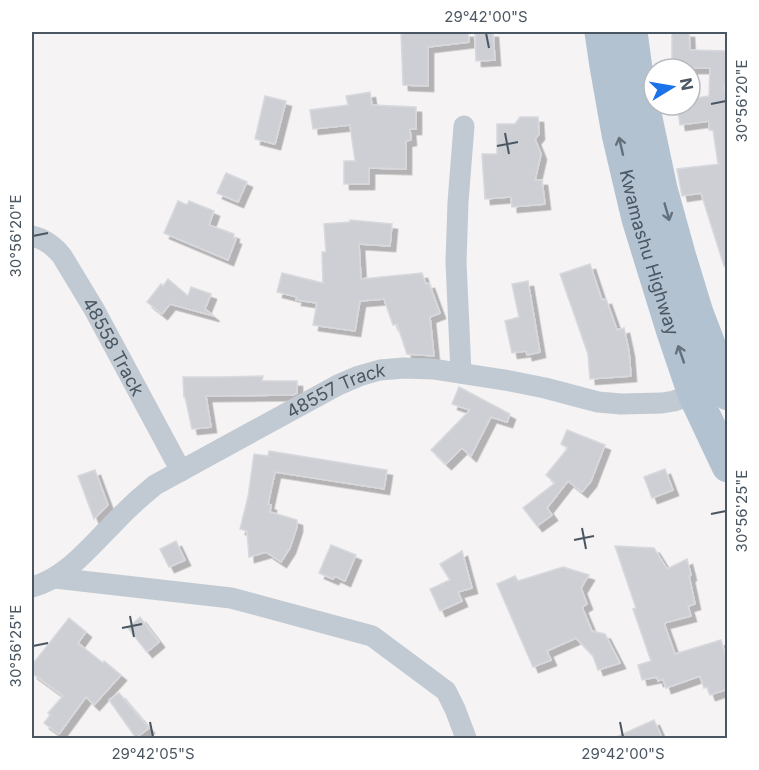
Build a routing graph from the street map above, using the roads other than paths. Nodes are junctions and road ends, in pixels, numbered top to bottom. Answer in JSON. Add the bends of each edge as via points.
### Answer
{"nodes":[{"id":1,"x":601,"y":32,"type":"edge"},
{"id":2,"x":631,"y":32,"type":"edge"},
{"id":3,"x":464,"y":126,"type":"dead end"},
{"id":4,"x":32,"y":236,"type":"edge"},
{"id":5,"x":461,"y":373,"type":"junction"},
{"id":6,"x":694,"y":394,"type":"junction"},
{"id":7,"x":728,"y":394,"type":"edge"},
{"id":8,"x":728,"y":466,"type":"edge"},
{"id":9,"x":181,"y":471,"type":"junction"},
{"id":10,"x":55,"y":578,"type":"junction"},
{"id":11,"x":32,"y":587,"type":"edge"},
{"id":12,"x":466,"y":738,"type":"edge"}],
"edges":[{"from":6,"to":1,"type":"main road","name":"Kwamashu Highway","one_way":true,"via":[[638,219],[618,134]]},
{"from":2,"to":7,"type":"main road","name":"Kwamashu Highway","one_way":true,"via":[[661,189],[697,313]]},
{"from":3,"to":5,"type":"street","via":[[456,262]]},
{"from":4,"to":9,"type":"street","name":"48558 Track","via":[[43,239],[62,256]]},
{"from":5,"to":6,"type":"street","name":"48557 Track","via":[[597,402],[662,403]]},
{"from":5,"to":9,"type":"street","name":"48557 Track","via":[[404,368],[359,376]]},
{"from":6,"to":8,"type":"main road","name":"Kwamashu Highway"},
{"from":9,"to":10,"type":"street","name":"48557 Track","via":[[132,504]]},
{"from":10,"to":11,"type":"street","name":"48557 Track"},
{"from":10,"to":12,"type":"street","via":[[231,598],[372,636],[446,691]]}]}
